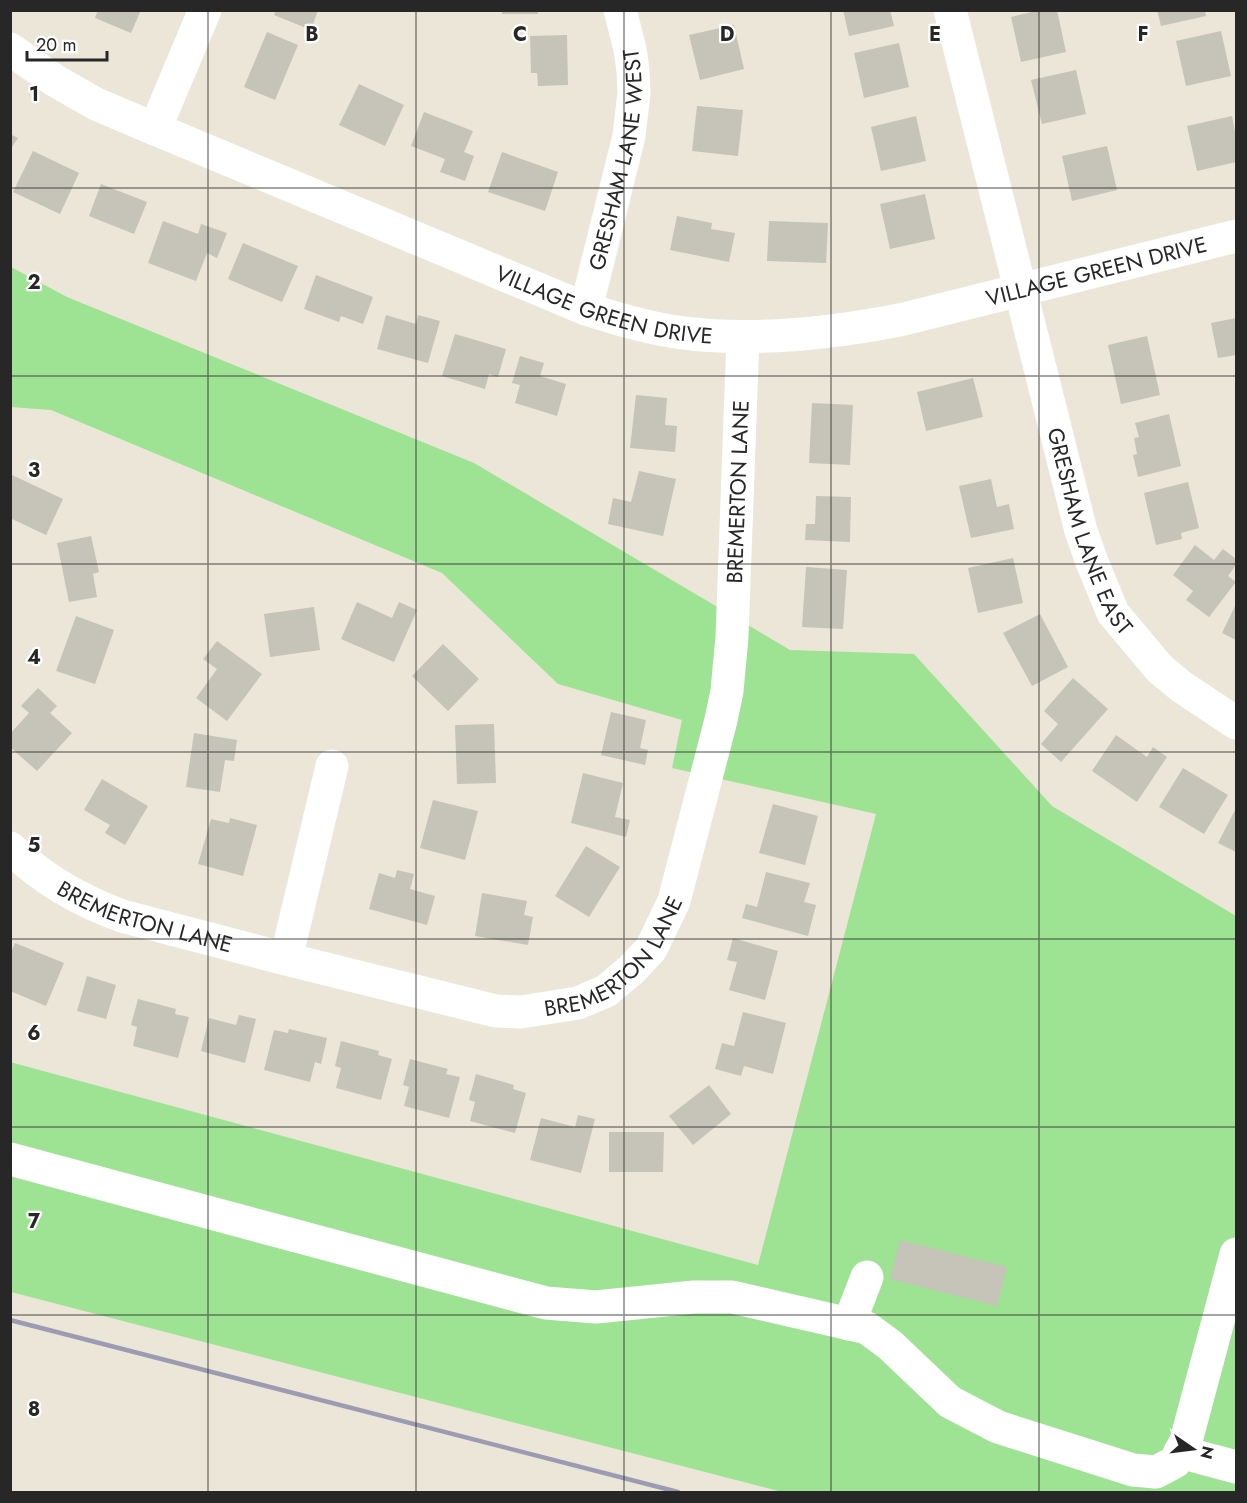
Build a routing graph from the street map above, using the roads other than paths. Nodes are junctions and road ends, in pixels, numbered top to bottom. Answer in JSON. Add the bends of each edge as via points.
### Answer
{"nodes":[{"id":1,"x":205,"y":10,"type":"edge"},
{"id":2,"x":620,"y":10,"type":"edge"},
{"id":3,"x":950,"y":10,"type":"edge"},
{"id":4,"x":10,"y":49,"type":"edge"},
{"id":5,"x":155,"y":129,"type":"junction"},
{"id":6,"x":1236,"y":236,"type":"edge"},
{"id":7,"x":1020,"y":290,"type":"junction"},
{"id":8,"x":586,"y":309,"type":"junction"},
{"id":9,"x":743,"y":337,"type":"junction"},
{"id":10,"x":1236,"y":723,"type":"edge"},
{"id":11,"x":332,"y":766,"type":"dead end"},
{"id":12,"x":10,"y":848,"type":"edge"},
{"id":13,"x":286,"y":959,"type":"junction"},
{"id":14,"x":10,"y":1159,"type":"edge"},
{"id":15,"x":1236,"y":1254,"type":"edge"},
{"id":16,"x":867,"y":1277,"type":"dead end"},
{"id":17,"x":849,"y":1324,"type":"junction"},
{"id":18,"x":1180,"y":1452,"type":"junction"},
{"id":19,"x":1236,"y":1467,"type":"edge"}],
"edges":[{"from":1,"to":5,"type":"street"},
{"from":2,"to":8,"type":"street","name":"GRESHAM LANE WEST","via":[[630,49],[633,104],[629,136]]},
{"from":3,"to":7,"type":"street"},
{"from":4,"to":5,"type":"street","name":"VILLAGE GREEN DRIVE","via":[[96,104]]},
{"from":5,"to":8,"type":"street","name":"VILLAGE GREEN DRIVE"},
{"from":6,"to":7,"type":"street","name":"VILLAGE GREEN DRIVE"},
{"from":7,"to":9,"type":"street","name":"VILLAGE GREEN DRIVE","via":[[867,326]]},
{"from":7,"to":10,"type":"street","name":"GRESHAM LANE EAST","via":[[1081,531],[1113,613],[1160,669]]},
{"from":8,"to":9,"type":"street","name":"VILLAGE GREEN DRIVE","via":[[684,333]]},
{"from":9,"to":13,"type":"street","name":"BREMERTON LANE","via":[[727,691],[674,901],[651,949],[606,991],[578,1004],[521,1012],[496,1011]]},
{"from":11,"to":13,"type":"street"},
{"from":12,"to":13,"type":"street","name":"BREMERTON LANE","via":[[47,879],[95,906]]},
{"from":14,"to":17,"type":"street","via":[[546,1303],[596,1307],[732,1297]]},
{"from":15,"to":18,"type":"street"},
{"from":16,"to":17,"type":"street"},
{"from":17,"to":18,"type":"street","via":[[867,1328],[950,1402],[998,1427],[1133,1470],[1156,1472],[1175,1462]]},
{"from":18,"to":19,"type":"street"}]}
